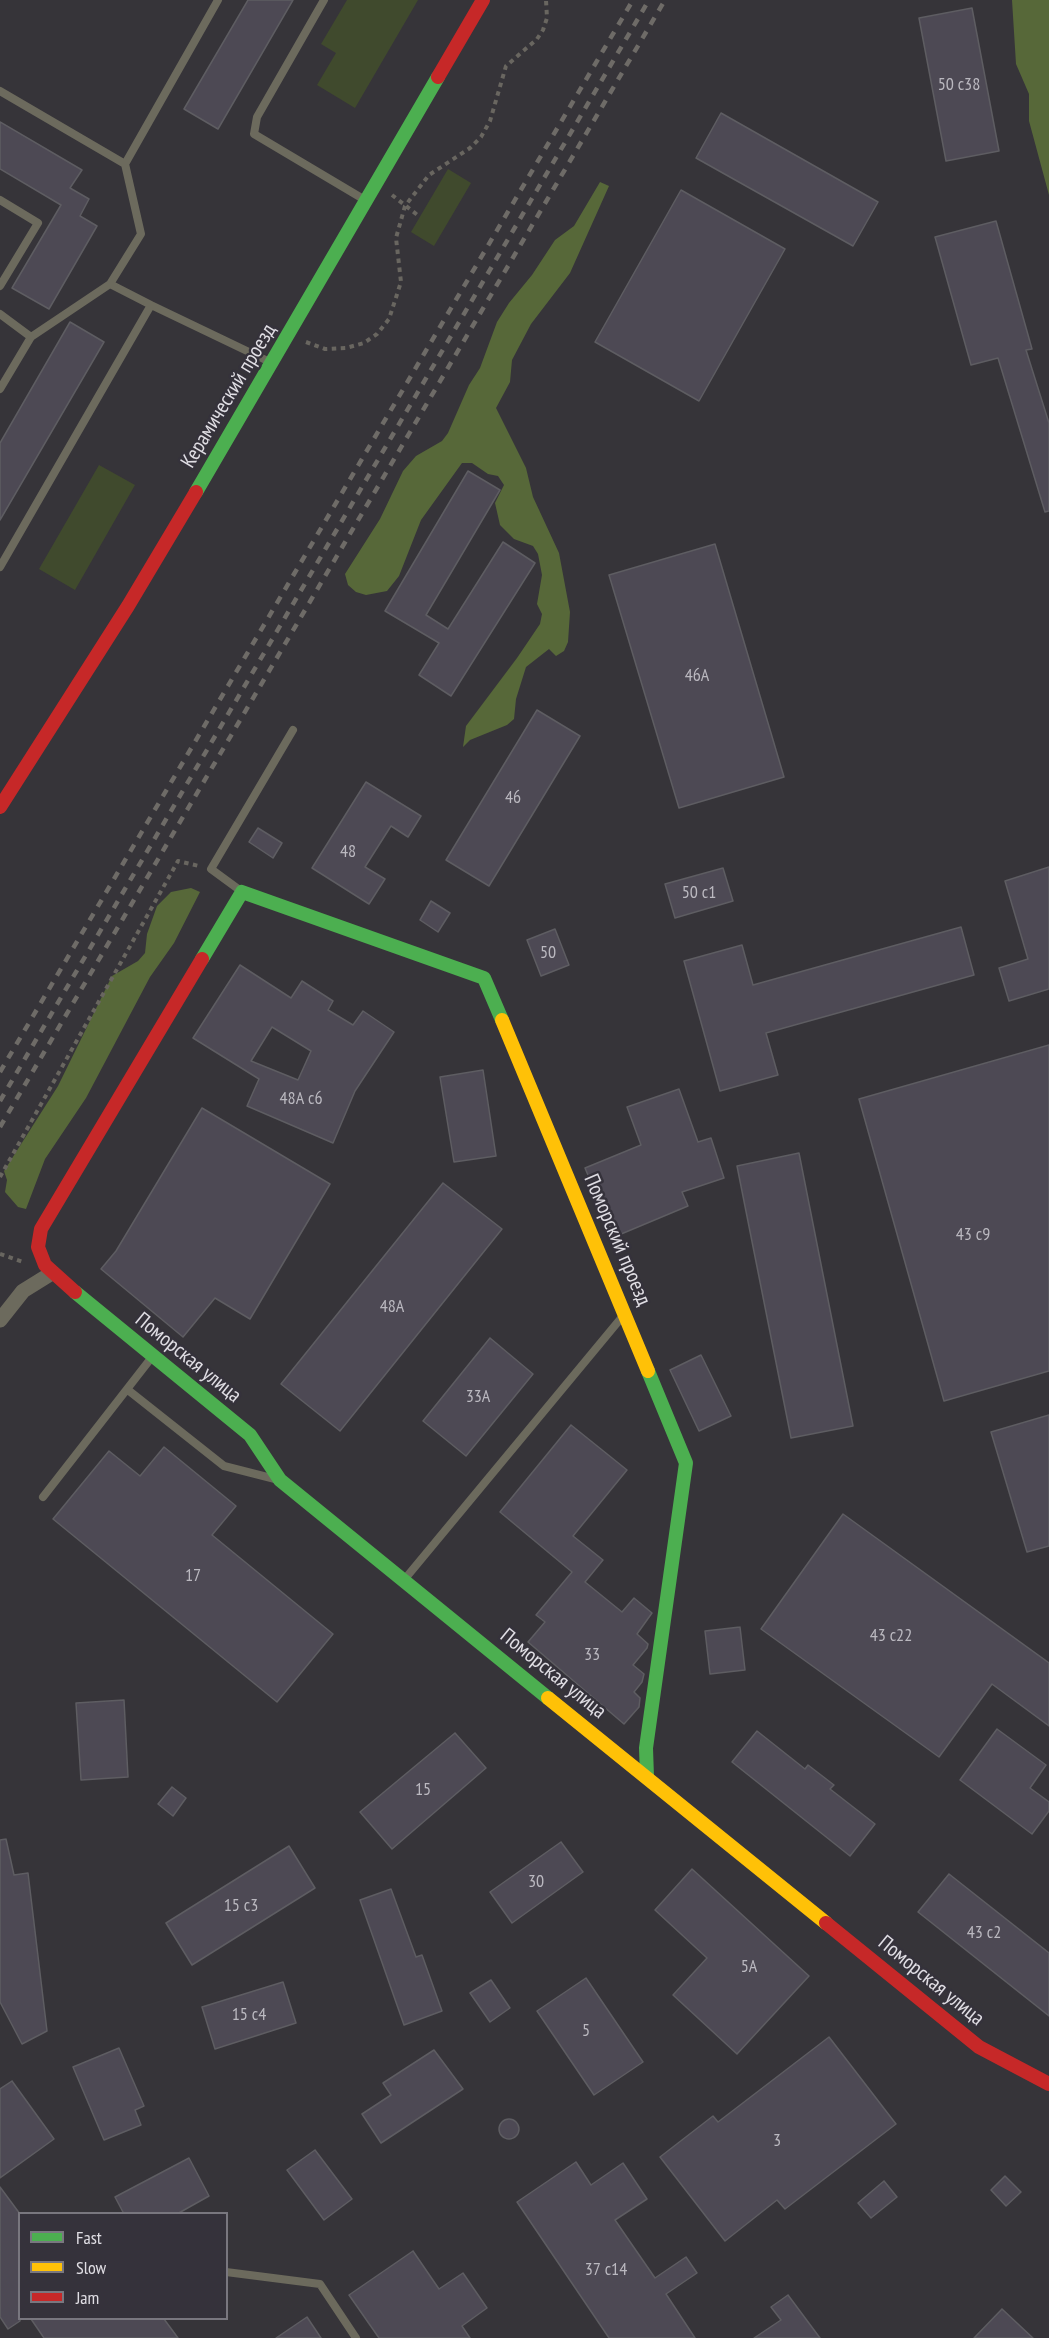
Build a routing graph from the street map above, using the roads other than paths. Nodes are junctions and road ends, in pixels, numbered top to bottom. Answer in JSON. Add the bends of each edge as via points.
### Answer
{"nodes":[{"id":1,"x":218,"y":0,"type":"edge"},
{"id":2,"x":324,"y":0,"type":"edge"},
{"id":3,"x":483,"y":0,"type":"edge"},
{"id":4,"x":0,"y":92,"type":"edge"},
{"id":5,"x":125,"y":164,"type":"junction"},
{"id":6,"x":0,"y":200,"type":"edge"},
{"id":7,"x":367,"y":201,"type":"junction"},
{"id":8,"x":110,"y":284,"type":"junction"},
{"id":9,"x":0,"y":286,"type":"edge"},
{"id":10,"x":151,"y":305,"type":"junction"},
{"id":11,"x":0,"y":314,"type":"edge"},
{"id":12,"x":31,"y":337,"type":"junction"},
{"id":13,"x":272,"y":363,"type":"junction"},
{"id":14,"x":0,"y":389,"type":"edge"},
{"id":15,"x":0,"y":567,"type":"edge"},
{"id":16,"x":293,"y":730,"type":"dead end"},
{"id":17,"x":0,"y":807,"type":"edge"},
{"id":18,"x":242,"y":892,"type":"junction"},
{"id":19,"x":52,"y":1273,"type":"junction"},
{"id":20,"x":625,"y":1313,"type":"junction"},
{"id":21,"x":0,"y":1320,"type":"edge"},
{"id":22,"x":153,"y":1356,"type":"junction"},
{"id":23,"x":128,"y":1390,"type":"junction"},
{"id":24,"x":280,"y":1480,"type":"junction"},
{"id":25,"x":43,"y":1497,"type":"dead end"},
{"id":26,"x":404,"y":1581,"type":"junction"},
{"id":27,"x":647,"y":1777,"type":"junction"},
{"id":28,"x":1049,"y":2084,"type":"edge"},
{"id":29,"x":228,"y":2272,"type":"edge"},
{"id":30,"x":356,"y":2338,"type":"edge"}],
"edges":[{"from":1,"to":5,"type":"lane"},
{"from":2,"to":7,"type":"lane","via":[[257,117],[254,134]]},
{"from":3,"to":7,"type":"street","name":"Керамический проезд"},
{"from":4,"to":5,"type":"lane"},
{"from":5,"to":8,"type":"lane","via":[[141,234]]},
{"from":6,"to":9,"type":"lane","via":[[38,222]]},
{"from":7,"to":13,"type":"street","name":"Керамический проезд"},
{"from":8,"to":10,"type":"lane"},
{"from":8,"to":12,"type":"lane"},
{"from":10,"to":13,"type":"lane"},
{"from":10,"to":15,"type":"lane"},
{"from":11,"to":12,"type":"lane"},
{"from":12,"to":14,"type":"lane"},
{"from":13,"to":17,"type":"street","name":"Керамический проезд","via":[[128,606]]},
{"from":16,"to":18,"type":"lane","via":[[211,869]]},
{"from":18,"to":19,"type":"street","via":[[40,1229],[40,1257]]},
{"from":18,"to":20,"type":"street","name":"Поморский проезд","via":[[484,978]]},
{"from":19,"to":21,"type":"street","via":[[23,1291]]},
{"from":19,"to":22,"type":"street","name":"Поморская улица"},
{"from":20,"to":26,"type":"lane"},
{"from":20,"to":27,"type":"street","name":"Поморский проезд","via":[[686,1463],[646,1748]]},
{"from":22,"to":23,"type":"lane"},
{"from":22,"to":24,"type":"street","name":"Поморская улица","via":[[250,1436]]},
{"from":23,"to":24,"type":"lane","via":[[224,1466]]},
{"from":23,"to":25,"type":"lane"},
{"from":24,"to":26,"type":"street","name":"Поморская улица"},
{"from":26,"to":27,"type":"street","name":"Поморская улица"},
{"from":27,"to":28,"type":"street","name":"Поморская улица","via":[[979,2047]]},
{"from":29,"to":30,"type":"lane","via":[[320,2284]]}]}
